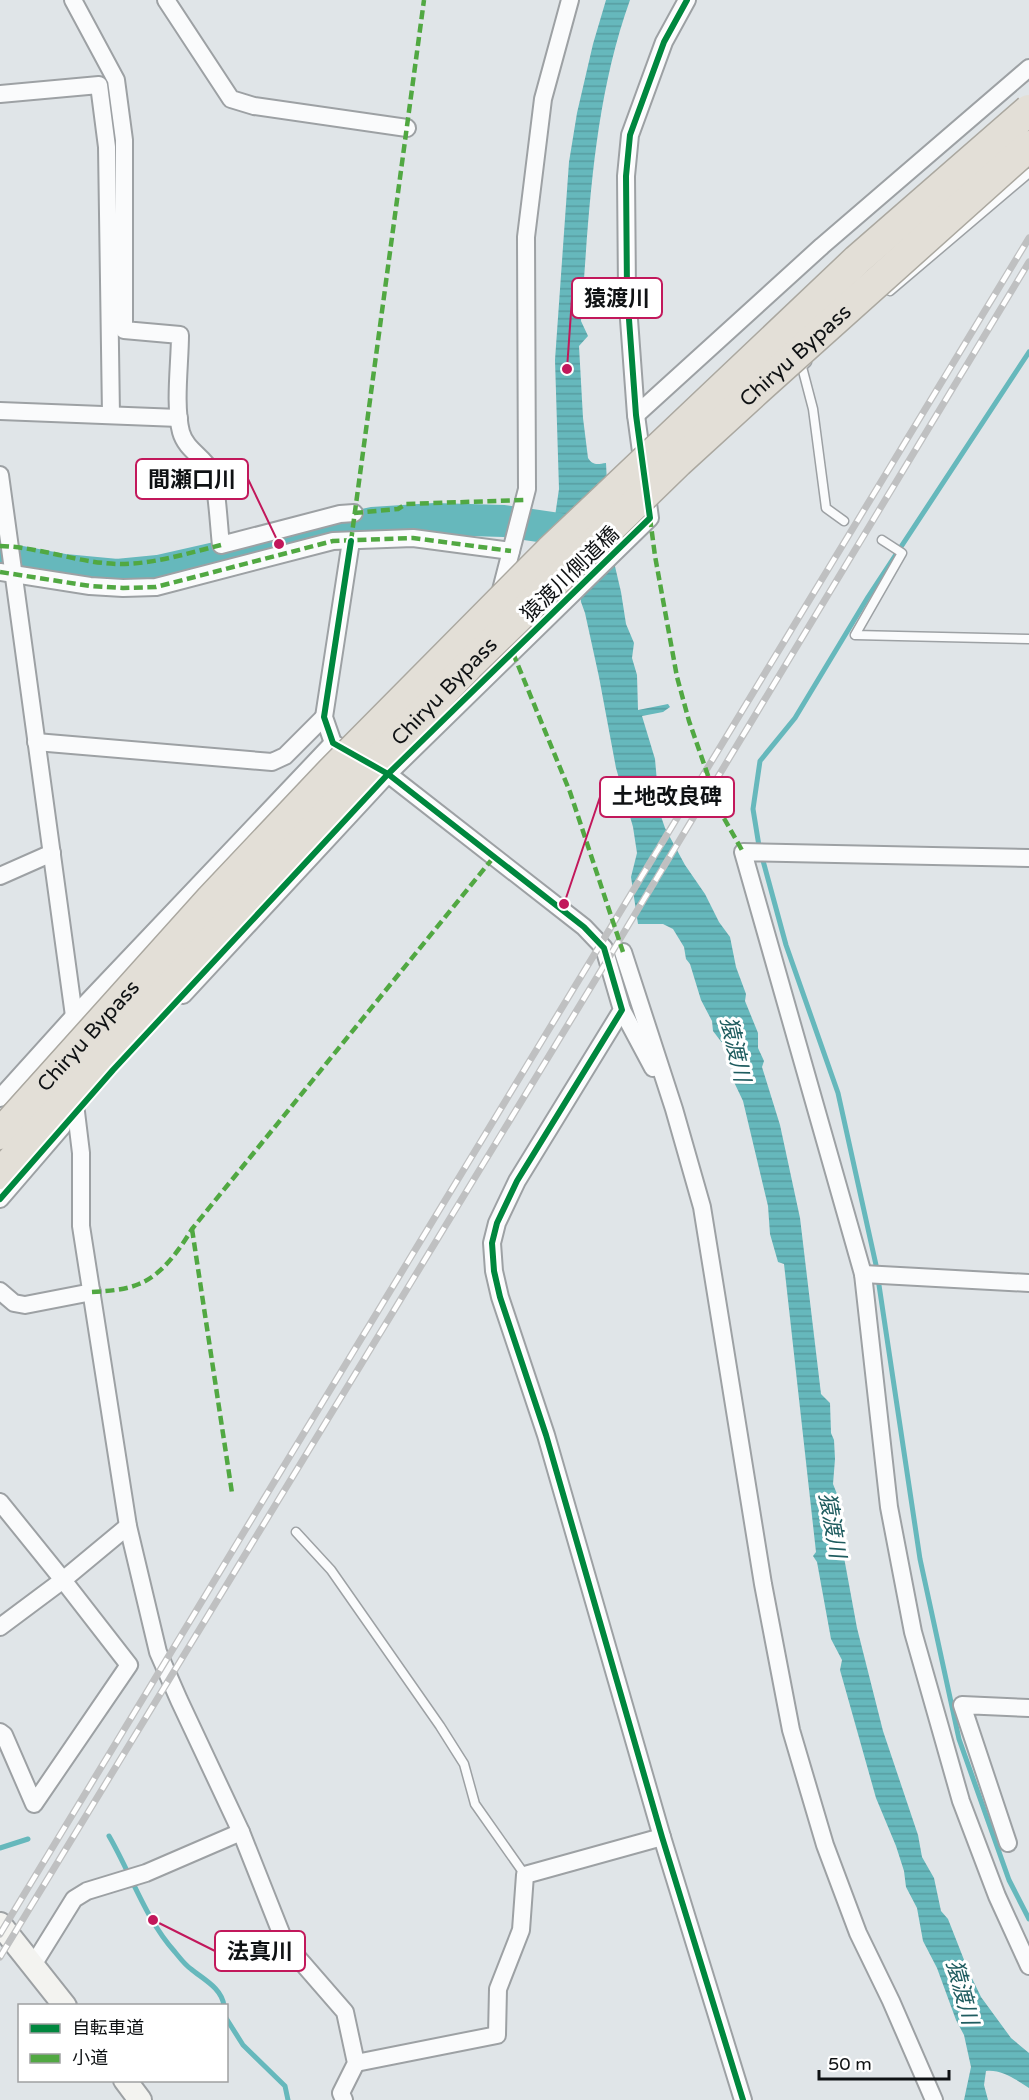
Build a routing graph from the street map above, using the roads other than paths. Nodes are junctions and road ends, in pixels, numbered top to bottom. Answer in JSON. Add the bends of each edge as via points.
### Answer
{"nodes":[{"id":1,"x":73,"y":0,"type":"edge"},
{"id":2,"x":166,"y":0,"type":"edge"},
{"id":3,"x":570,"y":0,"type":"edge"},
{"id":4,"x":687,"y":0,"type":"edge"},
{"id":5,"x":1029,"y":68,"type":"edge"},
{"id":6,"x":0,"y":94,"type":"edge"},
{"id":7,"x":1029,"y":110,"type":"edge"},
{"id":8,"x":407,"y":128,"type":"dead end"},
{"id":9,"x":1029,"y":146,"type":"edge"},
{"id":10,"x":1029,"y":172,"type":"edge"},
{"id":11,"x":882,"y":298,"type":"dead end"},
{"id":12,"x":818,"y":353,"type":"dead end"},
{"id":13,"x":0,"y":411,"type":"edge"},
{"id":14,"x":111,"y":415,"type":"junction"},
{"id":15,"x":636,"y":415,"type":"junction"},
{"id":16,"x":179,"y":418,"type":"junction"},
{"id":17,"x":0,"y":475,"type":"edge"},
{"id":18,"x":354,"y":513,"type":"dead end"},
{"id":19,"x":844,"y":521,"type":"dead end"},
{"id":20,"x":882,"y":540,"type":"dead end"},
{"id":21,"x":351,"y":541,"type":"junction"},
{"id":22,"x":511,"y":551,"type":"junction"},
{"id":23,"x":9,"y":574,"type":"edge"},
{"id":24,"x":1029,"y":639,"type":"edge"},
{"id":25,"x":513,"y":653,"type":"junction"},
{"id":26,"x":324,"y":717,"type":"junction"},
{"id":27,"x":36,"y":742,"type":"junction"},
{"id":28,"x":333,"y":744,"type":"junction"},
{"id":29,"x":387,"y":774,"type":"junction"},
{"id":30,"x":52,"y":852,"type":"junction"},
{"id":31,"x":1029,"y":858,"type":"edge"},
{"id":32,"x":0,"y":876,"type":"edge"},
{"id":33,"x":623,"y":952,"type":"dead end"},
{"id":34,"x":622,"y":1010,"type":"junction"},
{"id":35,"x":74,"y":1016,"type":"junction"},
{"id":36,"x":38,"y":1057,"type":"junction"},
{"id":37,"x":113,"y":1070,"type":"junction"},
{"id":38,"x":0,"y":1098,"type":"edge"},
{"id":39,"x":674,"y":1109,"type":"junction"},
{"id":40,"x":76,"y":1112,"type":"junction"},
{"id":41,"x":0,"y":1134,"type":"edge"},
{"id":42,"x":0,"y":1174,"type":"edge"},
{"id":43,"x":0,"y":1199,"type":"edge"},
{"id":44,"x":863,"y":1274,"type":"junction"},
{"id":45,"x":1029,"y":1283,"type":"edge"},
{"id":46,"x":0,"y":1291,"type":"edge"},
{"id":47,"x":92,"y":1292,"type":"junction"},
{"id":48,"x":0,"y":1502,"type":"edge"},
{"id":49,"x":128,"y":1526,"type":"junction"},
{"id":50,"x":296,"y":1532,"type":"dead end"},
{"id":51,"x":63,"y":1580,"type":"junction"},
{"id":52,"x":0,"y":1627,"type":"edge"},
{"id":53,"x":1029,"y":1708,"type":"edge"},
{"id":54,"x":0,"y":1732,"type":"edge"},
{"id":55,"x":241,"y":1832,"type":"junction"},
{"id":56,"x":662,"y":1837,"type":"junction"},
{"id":57,"x":1008,"y":1843,"type":"dead end"},
{"id":58,"x":525,"y":1875,"type":"junction"},
{"id":59,"x":0,"y":1924,"type":"edge"},
{"id":60,"x":33,"y":1965,"type":"junction"},
{"id":61,"x":1029,"y":1966,"type":"edge"},
{"id":62,"x":63,"y":2004,"type":"edge"},
{"id":63,"x":356,"y":2063,"type":"junction"},
{"id":64,"x":126,"y":2082,"type":"edge"},
{"id":65,"x":140,"y":2100,"type":"edge"},
{"id":66,"x":344,"y":2100,"type":"edge"},
{"id":67,"x":743,"y":2100,"type":"edge"},
{"id":68,"x":934,"y":2100,"type":"edge"}],
"edges":[{"from":1,"to":16,"type":"street","via":[[116,80],[124,140],[124,330],[180,334]]},
{"from":2,"to":8,"type":"street","via":[[231,99],[254,106]]},
{"from":3,"to":22,"type":"street","via":[[543,99],[526,237],[527,489]]},
{"from":4,"to":15,"type":"street","via":[[664,42],[630,135],[625,216]]},
{"from":5,"to":15,"type":"street","via":[[822,246]]},
{"from":6,"to":14,"type":"street","via":[[99,85],[107,147]]},
{"from":7,"to":41,"type":"highway","name":"Chiryu Bypass","bridge":true,"via":[[857,260],[534,567],[211,899]]},
{"from":9,"to":42,"type":"highway","name":"Chiryu Bypass","bridge":true,"via":[[760,387],[469,665],[348,791]]},
{"from":10,"to":11,"type":"lane"},
{"from":12,"to":19,"type":"lane","via":[[802,367],[813,409],[826,508]]},
{"from":13,"to":14,"type":"street"},
{"from":14,"to":16,"type":"street"},
{"from":15,"to":25,"type":"street","name":"猿渡川側道橋","via":[[650,518]]},
{"from":16,"to":18,"type":"street","via":[[189,449],[213,474],[221,545]]},
{"from":17,"to":23,"type":"street","via":[[11,552]]},
{"from":20,"to":24,"type":"lane","via":[[902,553],[855,635]]},
{"from":21,"to":22,"type":"street","via":[[413,538]]},
{"from":21,"to":23,"type":"street","via":[[333,541],[156,587],[90,586]]},
{"from":21,"to":26,"type":"street"},
{"from":22,"to":25,"type":"street","via":[[501,590]]},
{"from":23,"to":27,"type":"street"},
{"from":25,"to":29,"type":"street","name":"猿渡川側道橋"},
{"from":26,"to":27,"type":"street","via":[[285,756],[272,762]]},
{"from":26,"to":28,"type":"street"},
{"from":27,"to":30,"type":"street"},
{"from":28,"to":29,"type":"street"},
{"from":28,"to":35,"type":"street"},
{"from":29,"to":34,"type":"street","via":[[584,927],[604,948]]},
{"from":29,"to":37,"type":"street","name":"猿渡川側道橋"},
{"from":30,"to":32,"type":"street"},
{"from":30,"to":35,"type":"street"},
{"from":31,"to":44,"type":"street","via":[[743,852]]},
{"from":33,"to":39,"type":"street"},
{"from":34,"to":39,"type":"street"},
{"from":34,"to":56,"type":"street","via":[[517,1182],[497,1223],[492,1244],[500,1297],[546,1435]]},
{"from":35,"to":36,"type":"street"},
{"from":35,"to":37,"type":"street"},
{"from":36,"to":38,"type":"street"},
{"from":36,"to":40,"type":"street"},
{"from":37,"to":40,"type":"street","name":"猿渡川側道橋"},
{"from":39,"to":68,"type":"street","via":[[702,1207],[763,1584],[791,1730],[825,1845],[858,1933]]},
{"from":40,"to":43,"type":"street","name":"猿渡川側道橋"},
{"from":40,"to":47,"type":"street","via":[[81,1154],[81,1226]]},
{"from":44,"to":45,"type":"street"},
{"from":44,"to":61,"type":"street","via":[[889,1507],[913,1632],[961,1801]]},
{"from":46,"to":47,"type":"street","via":[[14,1303],[25,1305]]},
{"from":47,"to":49,"type":"street"},
{"from":48,"to":51,"type":"street"},
{"from":49,"to":51,"type":"street"},
{"from":49,"to":55,"type":"street","via":[[158,1652]]},
{"from":50,"to":58,"type":"lane","via":[[331,1570],[440,1726],[464,1764],[476,1804]]},
{"from":51,"to":52,"type":"street"},
{"from":51,"to":54,"type":"street","via":[[129,1665],[34,1804]]},
{"from":53,"to":57,"type":"street","via":[[962,1705]]},
{"from":55,"to":60,"type":"street","via":[[74,1899]]},
{"from":55,"to":63,"type":"street","via":[[285,1943],[345,2012]]},
{"from":56,"to":58,"type":"street"},
{"from":56,"to":67,"type":"street"},
{"from":58,"to":63,"type":"street","via":[[521,1930],[498,1989],[496,2035]]},
{"from":59,"to":60,"type":"street"},
{"from":60,"to":62,"type":"street"},
{"from":63,"to":66,"type":"street","via":[[341,2093]]},
{"from":64,"to":65,"type":"street"}]}
